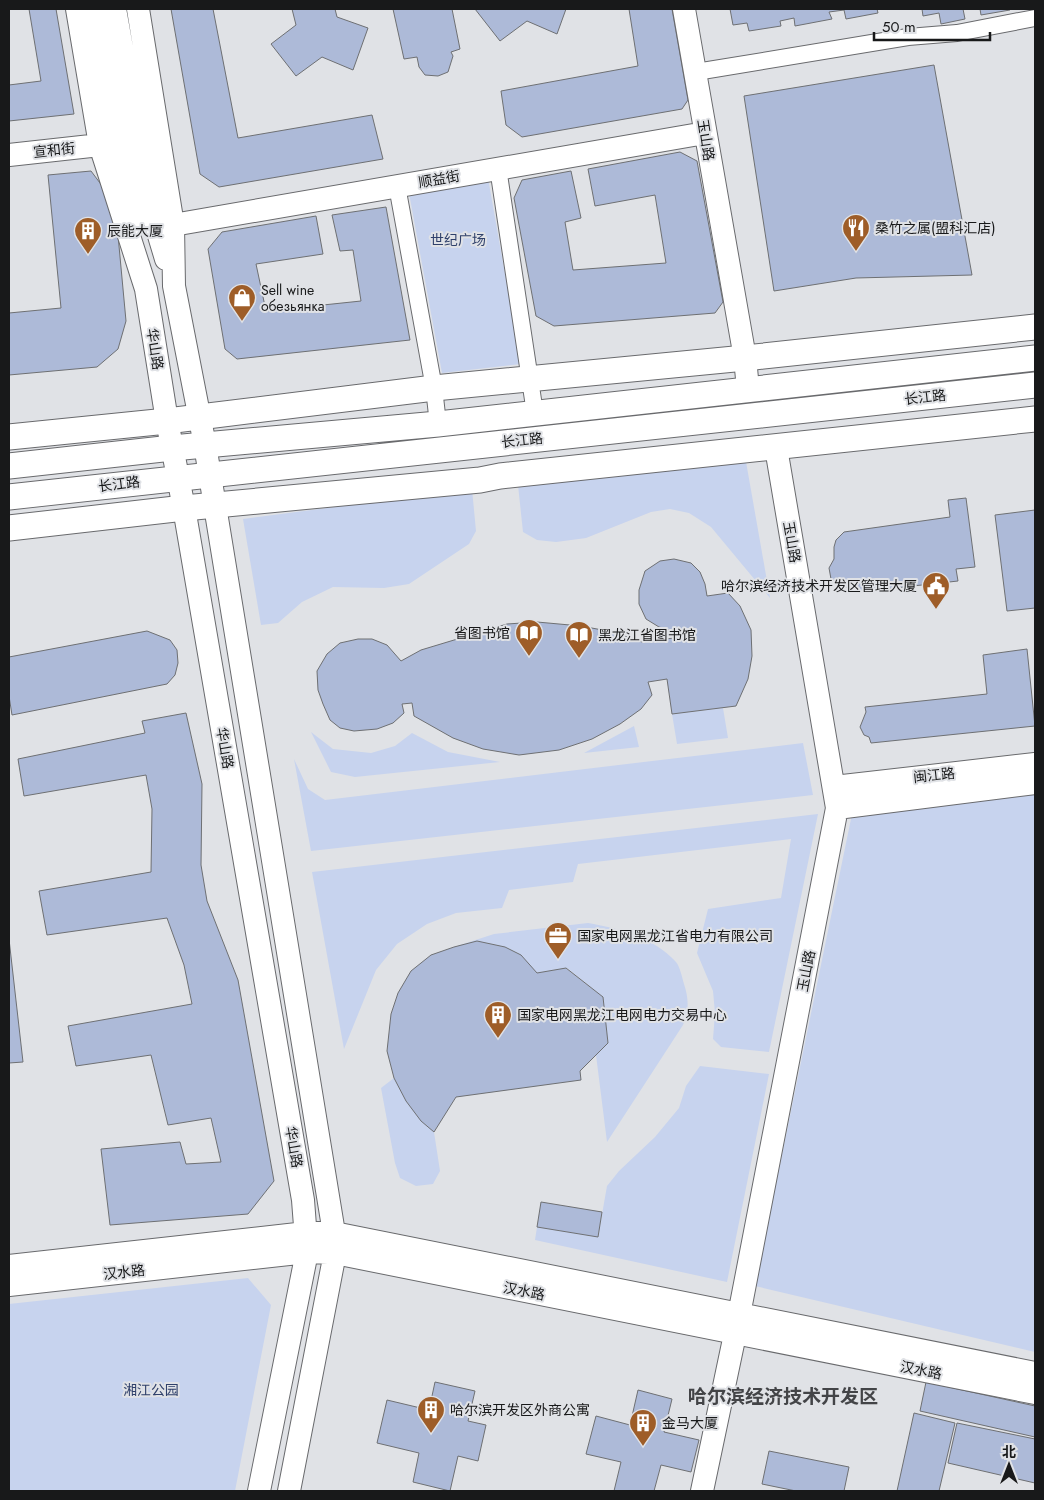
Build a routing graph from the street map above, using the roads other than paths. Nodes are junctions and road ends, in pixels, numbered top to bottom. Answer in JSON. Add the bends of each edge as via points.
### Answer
{"nodes":[{"id":1,"x":77,"y":9,"type":"edge"},
{"id":2,"x":97,"y":9,"type":"edge"},
{"id":3,"x":115,"y":9,"type":"edge"},
{"id":4,"x":138,"y":9,"type":"edge"},
{"id":5,"x":684,"y":9,"type":"edge"},
{"id":6,"x":1035,"y":18,"type":"edge"},
{"id":7,"x":696,"y":72,"type":"junction"},
{"id":8,"x":705,"y":133,"type":"junction"},
{"id":9,"x":100,"y":145,"type":"junction"},
{"id":10,"x":9,"y":155,"type":"edge"},
{"id":11,"x":498,"y":168,"type":"junction"},
{"id":12,"x":397,"y":186,"type":"junction"},
{"id":13,"x":173,"y":225,"type":"junction"},
{"id":14,"x":174,"y":286,"type":"junction"},
{"id":15,"x":146,"y":289,"type":"junction"},
{"id":16,"x":1035,"y":328,"type":"edge"},
{"id":17,"x":745,"y":358,"type":"junction"},
{"id":18,"x":1035,"y":358,"type":"edge"},
{"id":19,"x":531,"y":378,"type":"junction"},
{"id":20,"x":1035,"y":385,"type":"edge"},
{"id":21,"x":434,"y":388,"type":"junction"},
{"id":22,"x":748,"y":390,"type":"junction"},
{"id":23,"x":535,"y":413,"type":"junction"},
{"id":24,"x":200,"y":416,"type":"junction"},
{"id":25,"x":1035,"y":419,"type":"edge"},
{"id":26,"x":167,"y":421,"type":"junction"},
{"id":27,"x":438,"y":424,"type":"junction"},
{"id":28,"x":9,"y":437,"type":"edge"},
{"id":29,"x":205,"y":445,"type":"junction"},
{"id":30,"x":172,"y":448,"type":"junction"},
{"id":31,"x":776,"y":448,"type":"junction"},
{"id":32,"x":9,"y":466,"type":"edge"},
{"id":33,"x":208,"y":474,"type":"junction"},
{"id":34,"x":178,"y":477,"type":"junction"},
{"id":35,"x":9,"y":497,"type":"edge"},
{"id":36,"x":214,"y":506,"type":"junction"},
{"id":37,"x":184,"y":508,"type":"junction"},
{"id":38,"x":9,"y":528,"type":"edge"},
{"id":39,"x":1035,"y":764,"type":"edge"},
{"id":40,"x":1035,"y":784,"type":"edge"},
{"id":41,"x":835,"y":797,"type":"junction"},
{"id":42,"x":306,"y":1242,"type":"junction"},
{"id":43,"x":335,"y":1243,"type":"junction"},
{"id":44,"x":9,"y":1266,"type":"edge"},
{"id":45,"x":9,"y":1284,"type":"edge"},
{"id":46,"x":737,"y":1323,"type":"junction"},
{"id":47,"x":1035,"y":1372,"type":"edge"},
{"id":48,"x":1035,"y":1393,"type":"edge"},
{"id":49,"x":259,"y":1491,"type":"edge"},
{"id":50,"x":289,"y":1491,"type":"edge"},
{"id":51,"x":702,"y":1491,"type":"edge"}],
"edges":[{"from":1,"to":9,"type":"main road","name":"华山路"},
{"from":2,"to":15,"type":"main road","via":[[130,183]]},
{"from":3,"to":14,"type":"main road","via":[[151,209]]},
{"from":4,"to":13,"type":"main road","name":"华山路"},
{"from":5,"to":7,"type":"main road","name":"玉山路"},
{"from":6,"to":7,"type":"street"},
{"from":7,"to":8,"type":"main road","name":"玉山路"},
{"from":8,"to":11,"type":"main road","name":"顺益街"},
{"from":8,"to":17,"type":"main road","name":"玉山路"},
{"from":9,"to":10,"type":"main road","name":"宣和街"},
{"from":9,"to":15,"type":"main road","name":"华山路"},
{"from":11,"to":12,"type":"main road","name":"顺益街"},
{"from":11,"to":19,"type":"street"},
{"from":12,"to":13,"type":"main road","name":"顺益街"},
{"from":12,"to":21,"type":"street"},
{"from":13,"to":14,"type":"main road","name":"华山路"},
{"from":14,"to":24,"type":"main road","name":"华山路"},
{"from":15,"to":26,"type":"main road","name":"华山路"},
{"from":16,"to":17,"type":"main road"},
{"from":17,"to":19,"type":"main road"},
{"from":17,"to":22,"type":"main road","name":"玉山路"},
{"from":18,"to":22,"type":"main road","name":"长江路"},
{"from":19,"to":21,"type":"main road"},
{"from":19,"to":23,"type":"street"},
{"from":20,"to":33,"type":"main road","name":"长江路"},
{"from":21,"to":24,"type":"main road"},
{"from":21,"to":27,"type":"street"},
{"from":22,"to":23,"type":"main road","name":"长江路"},
{"from":23,"to":27,"type":"main road","name":"长江路"},
{"from":24,"to":26,"type":"main road"},
{"from":24,"to":29,"type":"main road","name":"华山路"},
{"from":25,"to":31,"type":"main road"},
{"from":26,"to":28,"type":"main road"},
{"from":26,"to":30,"type":"main road","name":"华山路"},
{"from":27,"to":29,"type":"main road","name":"长江路"},
{"from":29,"to":30,"type":"main road","name":"长江路"},
{"from":29,"to":33,"type":"main road","name":"华山路"},
{"from":30,"to":32,"type":"main road","name":"长江路"},
{"from":30,"to":34,"type":"main road","name":"华山路"},
{"from":31,"to":36,"type":"main road"},
{"from":31,"to":41,"type":"main road","name":"玉山路"},
{"from":33,"to":34,"type":"main road","name":"长江路"},
{"from":33,"to":36,"type":"main road","name":"华山路"},
{"from":34,"to":35,"type":"main road","name":"长江路"},
{"from":34,"to":37,"type":"main road","name":"华山路"},
{"from":36,"to":37,"type":"main road"},
{"from":36,"to":43,"type":"main road","name":"华山路"},
{"from":37,"to":38,"type":"main road"},
{"from":37,"to":42,"type":"main road","name":"华山路","via":[[304,1200]]},
{"from":39,"to":41,"type":"main road","name":"闽江路"},
{"from":40,"to":41,"type":"main road","name":"闽江路"},
{"from":41,"to":46,"type":"main road","name":"玉山路"},
{"from":42,"to":43,"type":"main road","name":"汉水路"},
{"from":42,"to":44,"type":"main road","name":"汉水路"},
{"from":42,"to":45,"type":"main road","name":"汉水路"},
{"from":42,"to":49,"type":"main road","name":"华山路"},
{"from":43,"to":46,"type":"main road","name":"汉水路"},
{"from":43,"to":50,"type":"main road","name":"华山路"},
{"from":46,"to":47,"type":"main road","name":"汉水路"},
{"from":46,"to":48,"type":"main road","name":"汉水路"},
{"from":46,"to":51,"type":"main road","name":"玉山路"}]}
